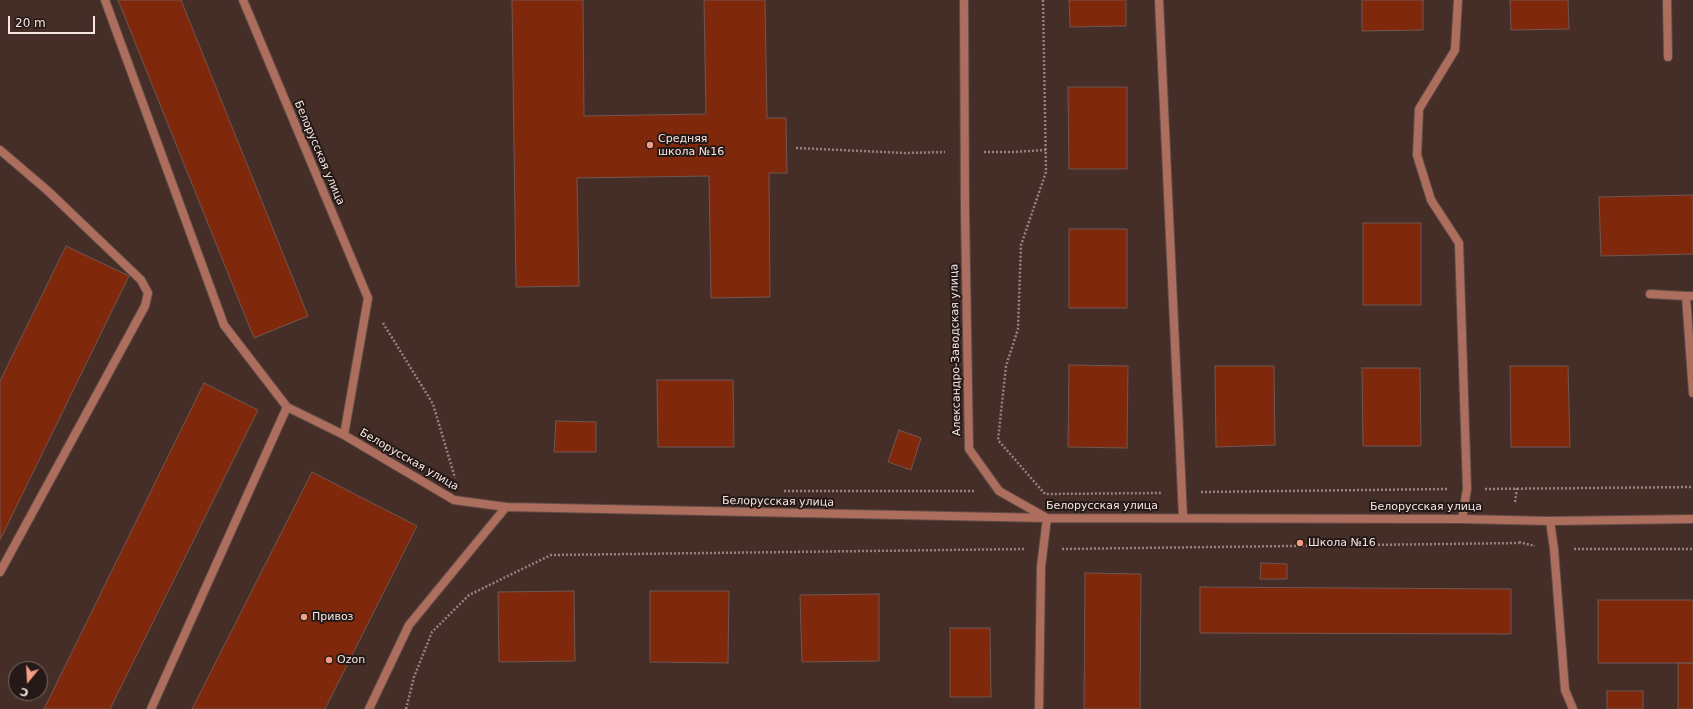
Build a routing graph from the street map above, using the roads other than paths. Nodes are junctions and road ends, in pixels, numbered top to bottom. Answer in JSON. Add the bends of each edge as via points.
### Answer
{"nodes":[{"id":1,"x":105,"y":0,"type":"edge"},
{"id":2,"x":243,"y":0,"type":"edge"},
{"id":3,"x":964,"y":0,"type":"edge"},
{"id":4,"x":1159,"y":0,"type":"edge"},
{"id":5,"x":1458,"y":0,"type":"edge"},
{"id":6,"x":1667,"y":0,"type":"edge"},
{"id":7,"x":1668,"y":57,"type":"dead end"},
{"id":8,"x":0,"y":150,"type":"edge"},
{"id":9,"x":1650,"y":294,"type":"dead end"},
{"id":10,"x":1690,"y":296,"type":"edge"},
{"id":11,"x":1693,"y":393,"type":"edge"},
{"id":12,"x":287,"y":407,"type":"junction"},
{"id":13,"x":344,"y":435,"type":"junction"},
{"id":14,"x":506,"y":507,"type":"junction"},
{"id":15,"x":1183,"y":517,"type":"junction"},
{"id":16,"x":1047,"y":518,"type":"junction"},
{"id":17,"x":1462,"y":518,"type":"junction"},
{"id":18,"x":1693,"y":519,"type":"edge"},
{"id":19,"x":1550,"y":521,"type":"junction"},
{"id":20,"x":0,"y":572,"type":"edge"},
{"id":21,"x":151,"y":709,"type":"edge"},
{"id":22,"x":369,"y":709,"type":"edge"},
{"id":23,"x":1039,"y":709,"type":"edge"},
{"id":24,"x":1573,"y":709,"type":"edge"}],
"edges":[{"from":1,"to":12,"type":"street","via":[[224,325]]},
{"from":2,"to":13,"type":"street","name":"Белорусская улица","via":[[368,298]]},
{"from":3,"to":16,"type":"street","name":"Александро-Заводская улица","via":[[969,449],[999,491]]},
{"from":4,"to":15,"type":"street"},
{"from":5,"to":17,"type":"street","via":[[1455,50],[1419,109],[1417,155],[1431,200],[1459,243],[1467,489]]},
{"from":6,"to":7,"type":"street"},
{"from":8,"to":20,"type":"street","via":[[48,191],[141,280],[148,293],[145,306]]},
{"from":9,"to":10,"type":"street"},
{"from":10,"to":11,"type":"street"},
{"from":12,"to":13,"type":"street"},
{"from":12,"to":21,"type":"street"},
{"from":13,"to":14,"type":"street","name":"Белорусская улица","via":[[454,500]]},
{"from":14,"to":16,"type":"street","name":"Белорусская улица"},
{"from":14,"to":22,"type":"street","via":[[409,625]]},
{"from":15,"to":16,"type":"street","name":"Белорусская улица"},
{"from":15,"to":17,"type":"street","name":"Белорусская улица"},
{"from":16,"to":23,"type":"street","via":[[1041,567]]},
{"from":17,"to":19,"type":"street","name":"Белорусская улица"},
{"from":18,"to":19,"type":"street","name":"Белорусская улица"},
{"from":19,"to":24,"type":"street","via":[[1564,690]]}]}
